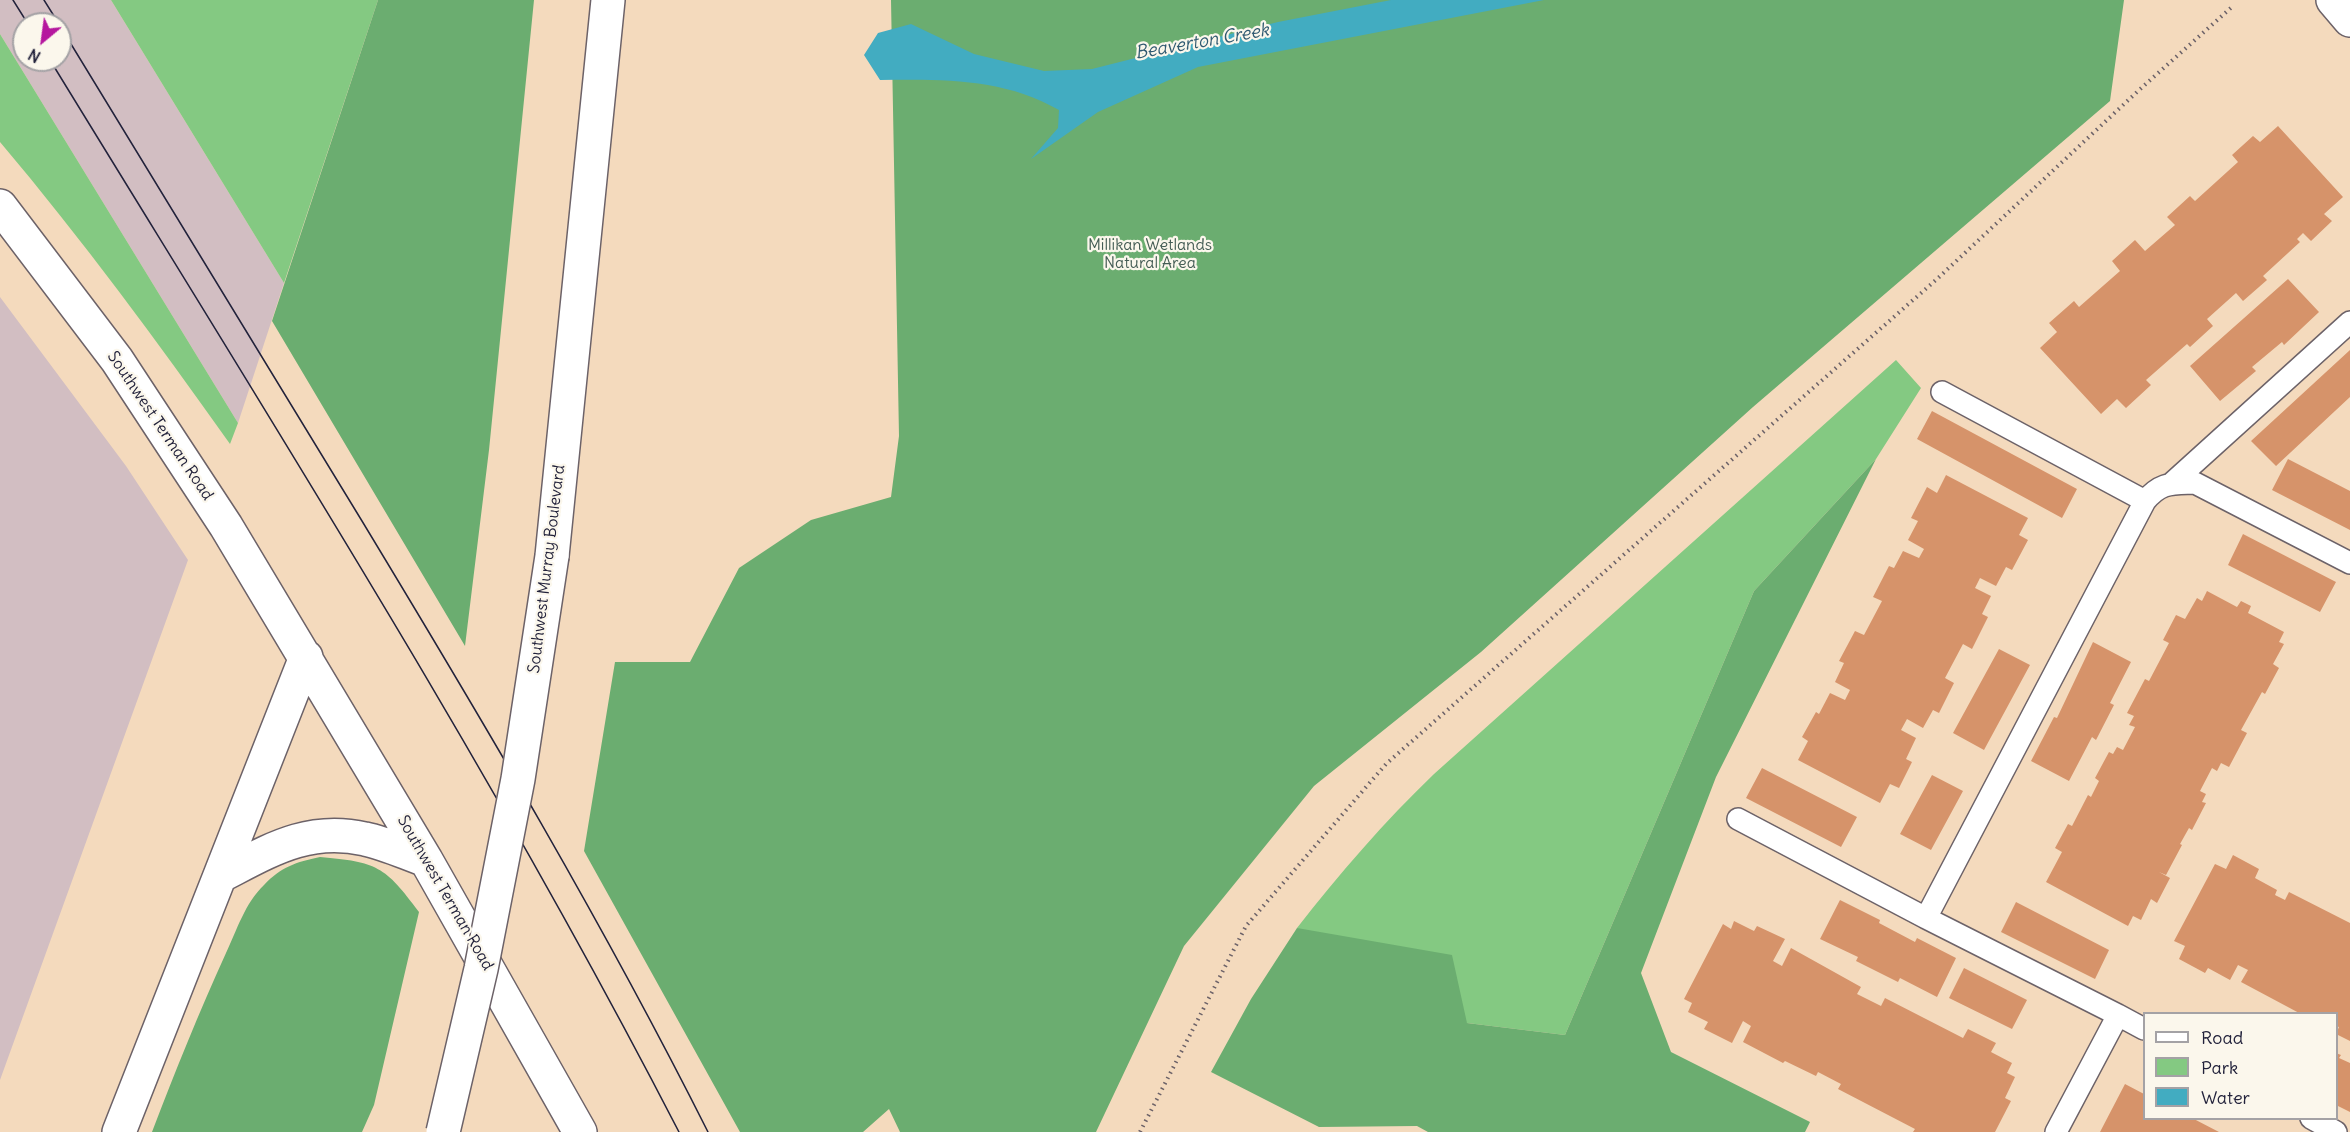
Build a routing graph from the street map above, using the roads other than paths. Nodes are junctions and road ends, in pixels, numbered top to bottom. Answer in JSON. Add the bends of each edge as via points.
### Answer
{"nodes":[{"id":1,"x":608,"y":0,"type":"edge"},
{"id":2,"x":2333,"y":0,"type":"edge"},
{"id":3,"x":2350,"y":20,"type":"edge"},
{"id":4,"x":0,"y":206,"type":"edge"},
{"id":5,"x":2350,"y":322,"type":"edge"},
{"id":6,"x":1942,"y":392,"type":"dead end"},
{"id":7,"x":2171,"y":484,"type":"junction"},
{"id":8,"x":2145,"y":501,"type":"junction"},
{"id":9,"x":2350,"y":563,"type":"edge"},
{"id":10,"x":306,"y":657,"type":"junction"},
{"id":11,"x":1738,"y":819,"type":"dead end"},
{"id":12,"x":426,"y":860,"type":"junction"},
{"id":13,"x":220,"y":876,"type":"junction"},
{"id":14,"x":1926,"y":918,"type":"junction"},
{"id":15,"x":2118,"y":1015,"type":"junction"},
{"id":16,"x":2143,"y":1028,"type":"edge"},
{"id":17,"x":2313,"y":1120,"type":"edge"},
{"id":18,"x":119,"y":1132,"type":"edge"},
{"id":19,"x":443,"y":1132,"type":"edge"},
{"id":20,"x":580,"y":1132,"type":"edge"},
{"id":21,"x":2056,"y":1132,"type":"edge"},
{"id":22,"x":2336,"y":1132,"type":"edge"}],
"edges":[{"from":1,"to":19,"type":"street","name":"Southwest Murray Boulevard","bridge":true,"via":[[552,556],[516,790],[481,969]]},
{"from":2,"to":3,"type":"street"},
{"from":4,"to":10,"type":"street","name":"Southwest Terman Road","via":[[117,360]]},
{"from":5,"to":7,"type":"lane"},
{"from":6,"to":8,"type":"lane"},
{"from":7,"to":8,"type":"lane","via":[[2155,489]]},
{"from":7,"to":9,"type":"lane","via":[[2194,483]]},
{"from":8,"to":14,"type":"lane"},
{"from":10,"to":12,"type":"street","name":"Southwest Terman Road"},
{"from":10,"to":13,"type":"street"},
{"from":11,"to":14,"type":"lane"},
{"from":12,"to":13,"type":"street","via":[[365,839],[308,836]]},
{"from":12,"to":20,"type":"street","name":"Southwest Terman Road"},
{"from":13,"to":18,"type":"street"},
{"from":14,"to":15,"type":"lane"},
{"from":15,"to":16,"type":"lane"},
{"from":15,"to":21,"type":"lane"},
{"from":17,"to":22,"type":"lane"}]}
